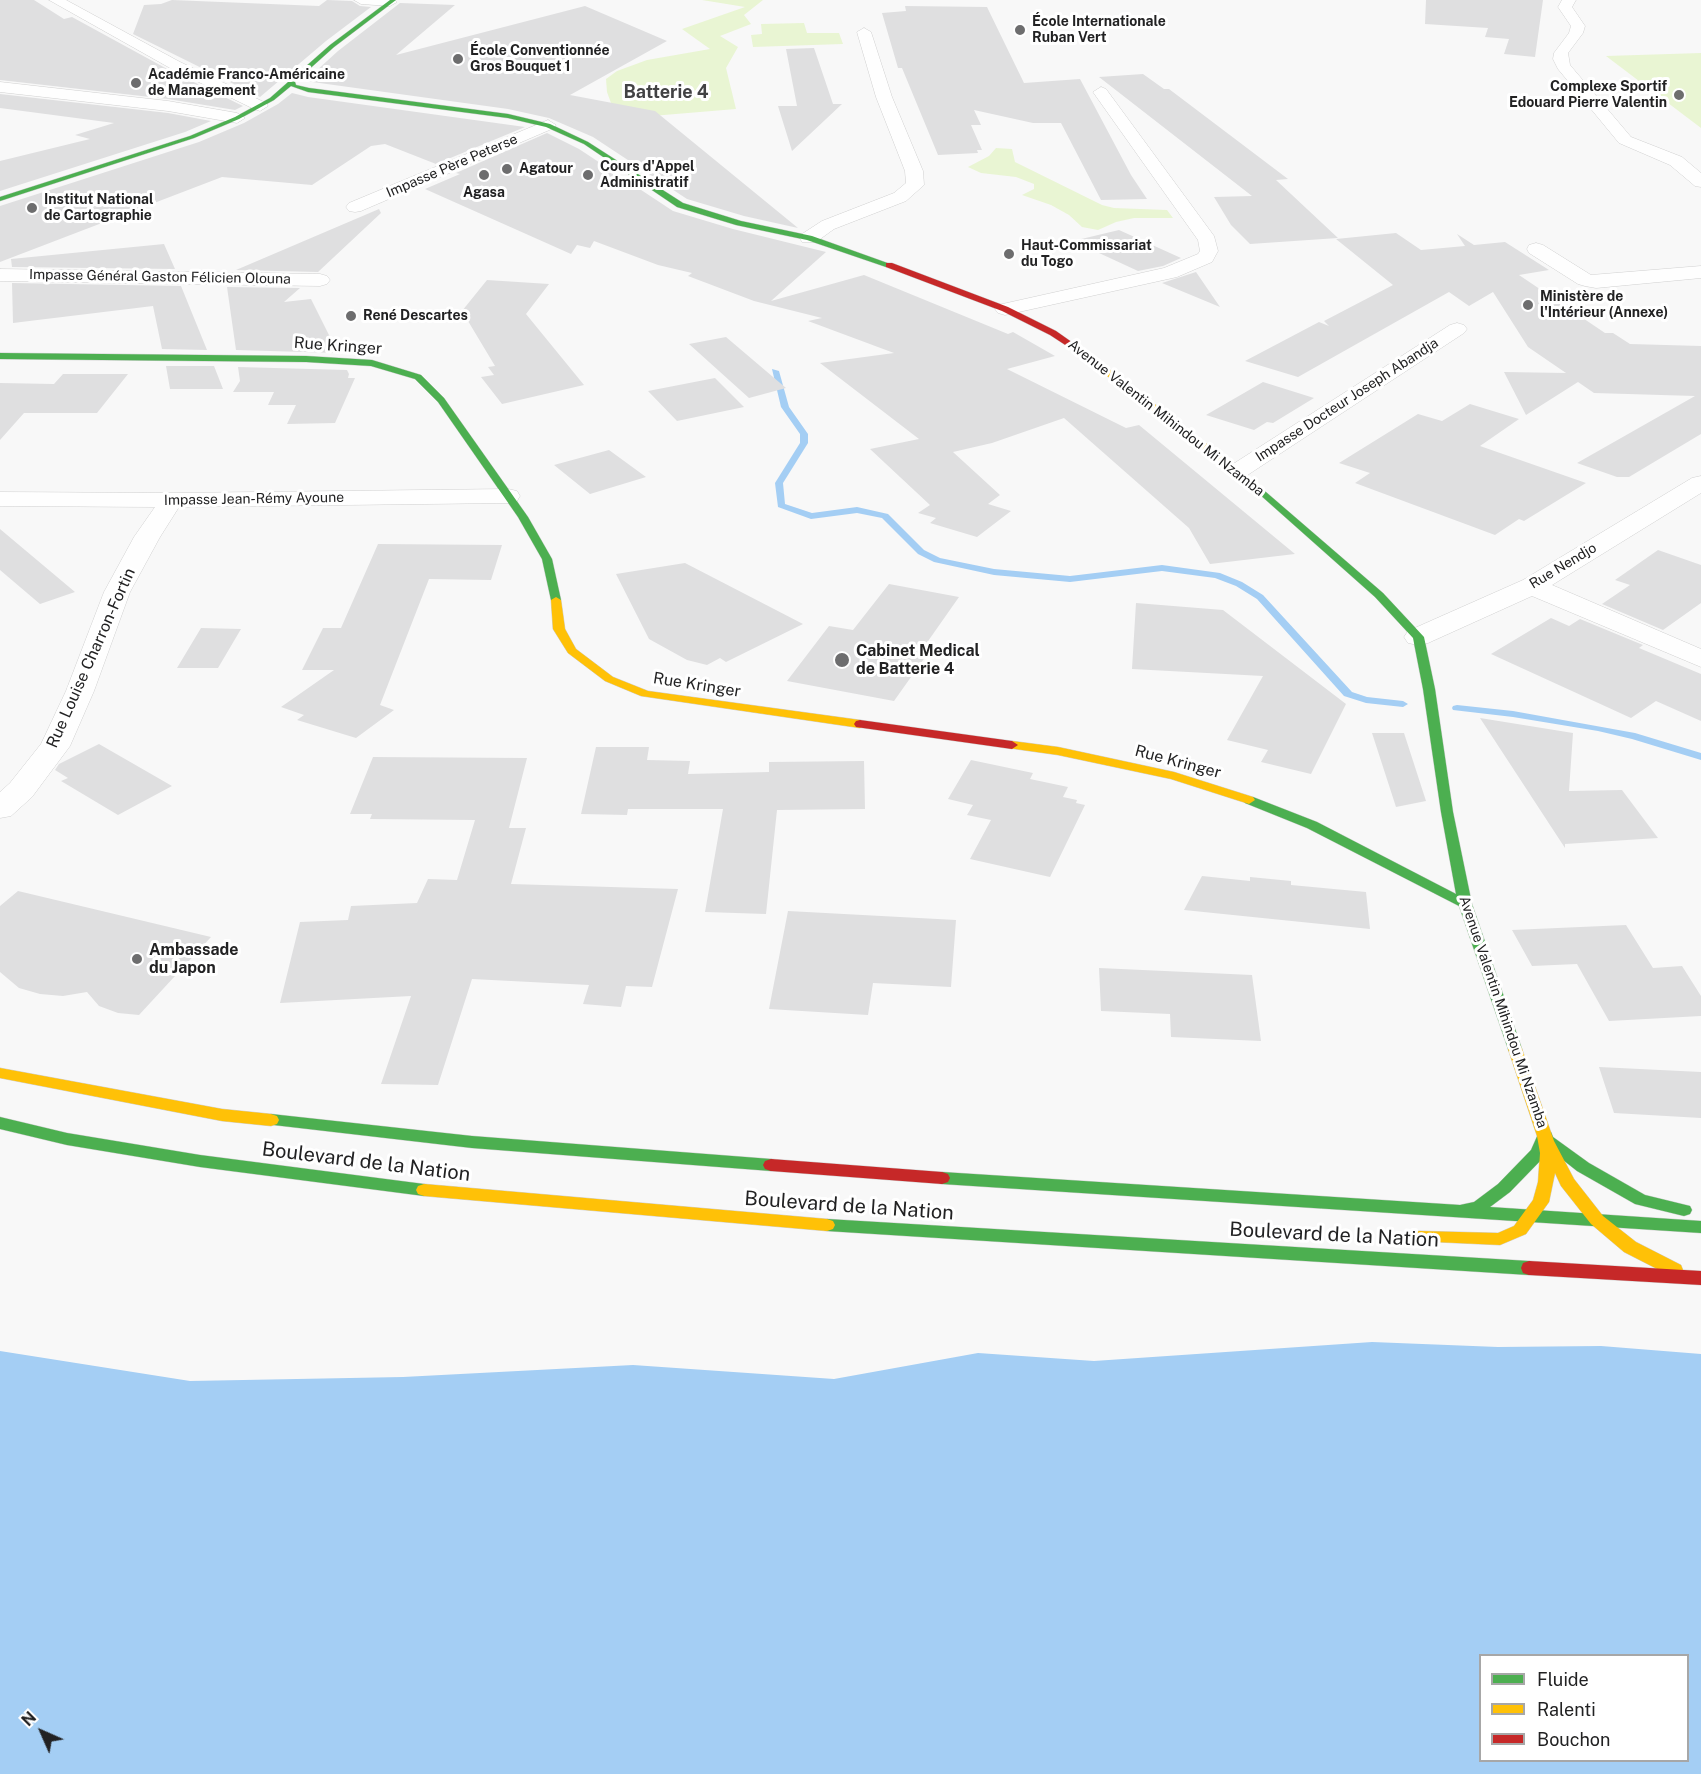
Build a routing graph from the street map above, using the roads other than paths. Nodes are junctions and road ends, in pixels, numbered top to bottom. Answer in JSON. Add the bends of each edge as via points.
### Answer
{"nodes":[{"id":1,"x":56,"y":0,"type":"edge"},
{"id":2,"x":361,"y":0,"type":"edge"},
{"id":3,"x":1569,"y":0,"type":"edge"},
{"id":4,"x":392,"y":1,"type":"edge"},
{"id":5,"x":864,"y":32,"type":"dead end"},
{"id":6,"x":292,"y":82,"type":"junction"},
{"id":7,"x":0,"y":87,"type":"edge"},
{"id":8,"x":319,"y":92,"type":"junction"},
{"id":9,"x":1101,"y":92,"type":"dead end"},
{"id":10,"x":266,"y":102,"type":"junction"},
{"id":11,"x":237,"y":118,"type":"junction"},
{"id":12,"x":548,"y":125,"type":"junction"},
{"id":13,"x":1701,"y":182,"type":"edge"},
{"id":14,"x":0,"y":199,"type":"edge"},
{"id":15,"x":355,"y":207,"type":"dead end"},
{"id":16,"x":809,"y":238,"type":"junction"},
{"id":17,"x":1536,"y":249,"type":"dead end"},
{"id":18,"x":1701,"y":272,"type":"edge"},
{"id":19,"x":0,"y":275,"type":"edge"},
{"id":20,"x":320,"y":280,"type":"dead end"},
{"id":21,"x":1005,"y":309,"type":"junction"},
{"id":22,"x":1457,"y":329,"type":"dead end"},
{"id":23,"x":0,"y":356,"type":"edge"},
{"id":24,"x":1238,"y":471,"type":"junction"},
{"id":25,"x":1701,"y":483,"type":"edge"},
{"id":26,"x":508,"y":496,"type":"junction"},
{"id":27,"x":0,"y":499,"type":"edge"},
{"id":28,"x":172,"y":500,"type":"junction"},
{"id":29,"x":1532,"y":586,"type":"junction"},
{"id":30,"x":1418,"y":637,"type":"junction"},
{"id":31,"x":1701,"y":659,"type":"edge"},
{"id":32,"x":0,"y":808,"type":"edge"},
{"id":33,"x":1465,"y":904,"type":"junction"},
{"id":34,"x":0,"y":1073,"type":"edge"},
{"id":35,"x":0,"y":1123,"type":"edge"},
{"id":36,"x":1545,"y":1136,"type":"junction"},
{"id":37,"x":1465,"y":1210,"type":"junction"},
{"id":38,"x":1701,"y":1210,"type":"edge"},
{"id":39,"x":1532,"y":1215,"type":"junction"},
{"id":40,"x":933,"y":1216,"type":"dead end"},
{"id":41,"x":1597,"y":1221,"type":"junction"},
{"id":42,"x":1701,"y":1227,"type":"edge"},
{"id":43,"x":878,"y":1229,"type":"junction"},
{"id":44,"x":1404,"y":1237,"type":"dead end"},
{"id":45,"x":1700,"y":1278,"type":"edge"}],
"edges":[{"from":1,"to":10,"type":"street","via":[[175,65]]},
{"from":2,"to":4,"type":"street"},
{"from":3,"to":13,"type":"street","via":[[1566,8],[1578,26],[1561,53],[1563,66],[1625,140],[1676,161]]},
{"from":4,"to":6,"type":"street"},
{"from":5,"to":16,"type":"street","via":[[884,97],[914,171],[915,185],[900,197],[828,225]]},
{"from":6,"to":8,"type":"street"},
{"from":6,"to":10,"type":"street"},
{"from":7,"to":11,"type":"street"},
{"from":8,"to":10,"type":"street"},
{"from":8,"to":12,"type":"street","name":"Avenue Valentin Mihindou Mi Nzamba","via":[[508,116]]},
{"from":9,"to":21,"type":"street","via":[[1207,240],[1209,251],[1205,258],[1170,273]]},
{"from":10,"to":11,"type":"street"},
{"from":11,"to":14,"type":"street","via":[[192,137]]},
{"from":12,"to":15,"type":"street","name":"Impasse Père Peterse"},
{"from":12,"to":16,"type":"street","name":"Avenue Valentin Mihindou Mi Nzamba","via":[[586,143],[680,205]]},
{"from":16,"to":21,"type":"street","name":"Avenue Valentin Mihindou Mi Nzamba","via":[[934,280]]},
{"from":17,"to":18,"type":"street","via":[[1585,280],[1596,282]]},
{"from":19,"to":20,"type":"street","name":"Impasse Général Gaston Félicien Olouna"},
{"from":21,"to":24,"type":"street","name":"Avenue Valentin Mihindou Mi Nzamba","via":[[1073,346]]},
{"from":22,"to":24,"type":"street","name":"Impasse Docteur Joseph Abandja"},
{"from":23,"to":26,"type":"street","name":"Rue Kringer","via":[[296,359],[382,365],[418,377],[441,400]]},
{"from":24,"to":30,"type":"street","name":"Avenue Valentin Mihindou Mi Nzamba","via":[[1379,595]]},
{"from":25,"to":29,"type":"street","name":"Rue Nendjo"},
{"from":26,"to":28,"type":"street","name":"Impasse Jean-Rémy Ayoune"},
{"from":26,"to":33,"type":"street","name":"Rue Kringer","via":[[547,559],[559,629],[572,651],[609,679],[645,694],[678,700],[1035,747],[1174,776],[1257,802],[1312,825]]},
{"from":27,"to":28,"type":"street","name":"Impasse Jean-Rémy Ayoune"},
{"from":28,"to":32,"type":"street","name":"Rue Louise Charron-Fortin","via":[[117,592],[55,746],[21,790]]},
{"from":29,"to":30,"type":"street","name":"Rue Nendjo"},
{"from":29,"to":31,"type":"street"},
{"from":30,"to":33,"type":"street","name":"Avenue Valentin Mihindou Mi Nzamba"},
{"from":33,"to":36,"type":"street","name":"Avenue Valentin Mihindou Mi Nzamba"},
{"from":34,"to":37,"type":"street","name":"Boulevard de la Nation","via":[[222,1114],[472,1142],[943,1178]]},
{"from":35,"to":43,"type":"street","name":"Boulevard de la Nation","via":[[90,1143],[323,1179]]},
{"from":36,"to":37,"type":"street","via":[[1538,1153],[1504,1188],[1479,1207]]},
{"from":36,"to":38,"type":"street","via":[[1575,1162],[1641,1200],[1670,1209]]},
{"from":36,"to":39,"type":"street","via":[[1546,1182],[1541,1202]]},
{"from":36,"to":41,"type":"street","via":[[1567,1182]]},
{"from":37,"to":39,"type":"street","name":"Boulevard de la Nation"},
{"from":39,"to":41,"type":"street","name":"Boulevard de la Nation"},
{"from":39,"to":44,"type":"street","via":[[1520,1230],[1500,1239]]},
{"from":40,"to":43,"type":"street"},
{"from":41,"to":42,"type":"street","name":"Boulevard de la Nation"},
{"from":41,"to":45,"type":"street","via":[[1630,1247],[1662,1265]]},
{"from":43,"to":45,"type":"street","name":"Boulevard de la Nation"}]}
